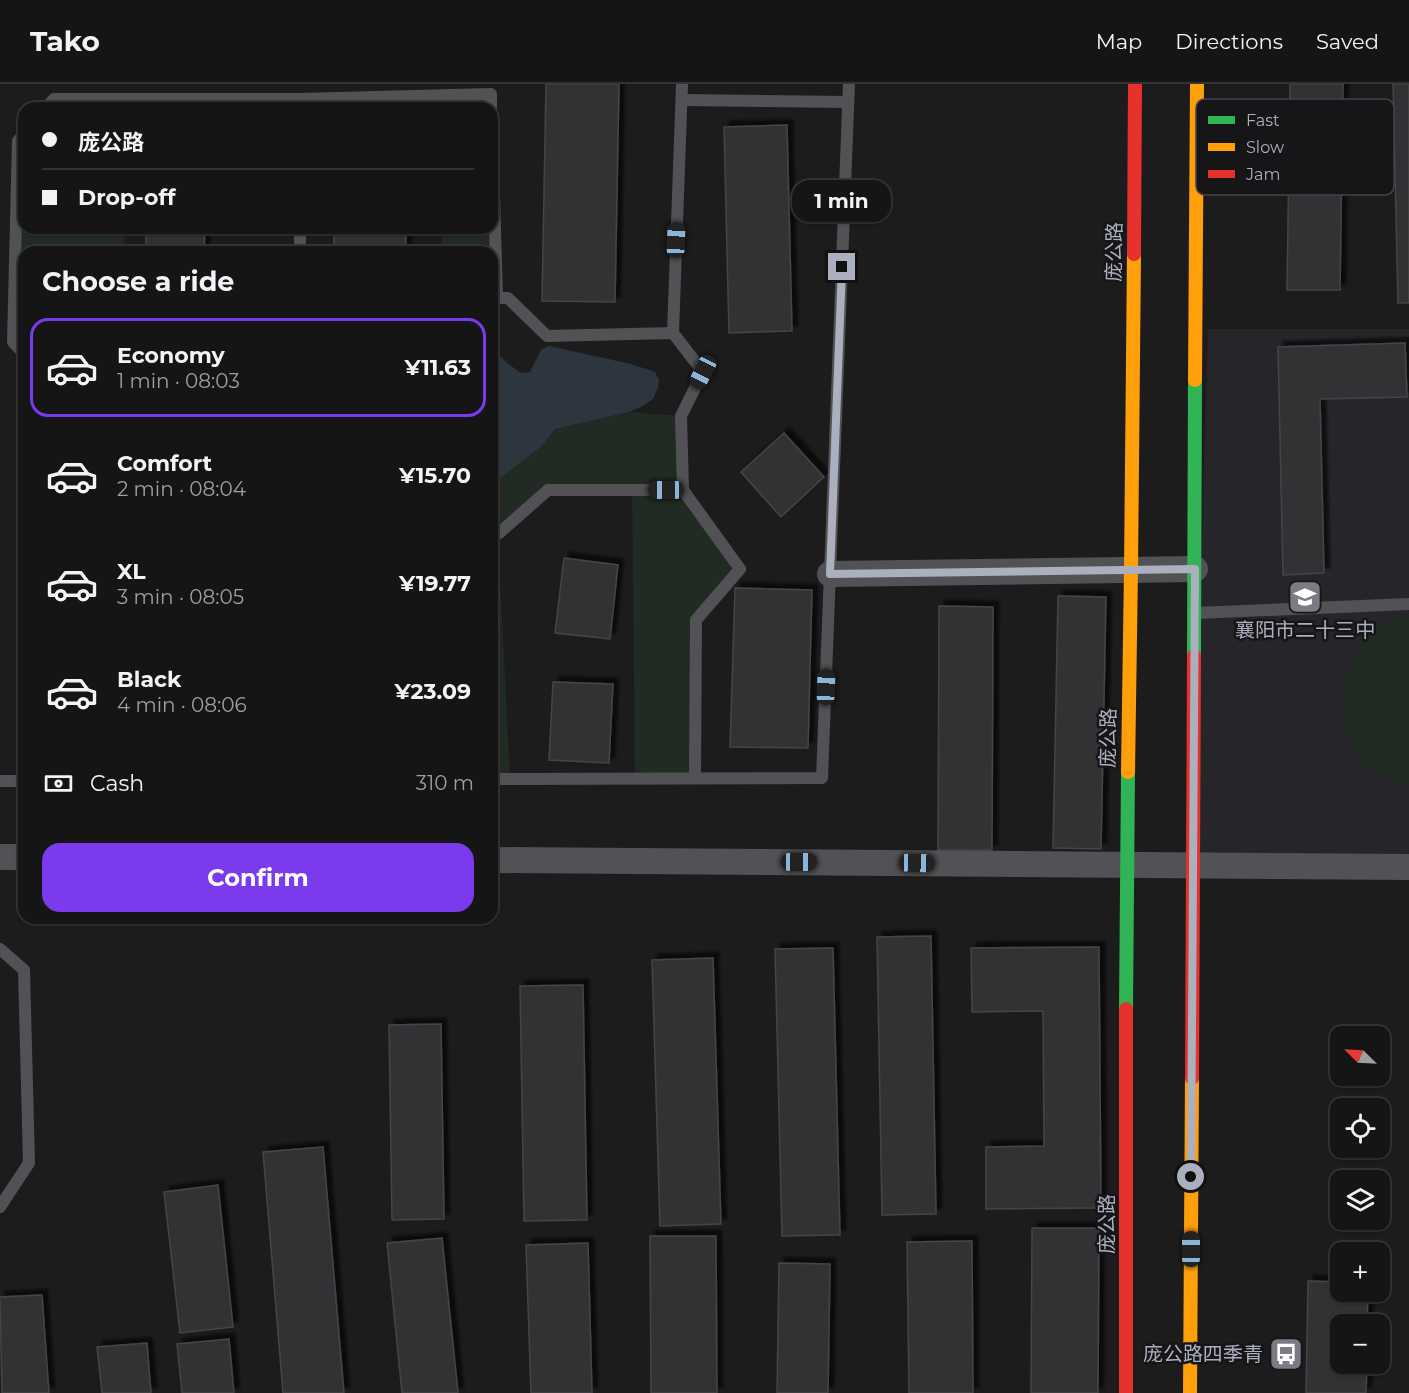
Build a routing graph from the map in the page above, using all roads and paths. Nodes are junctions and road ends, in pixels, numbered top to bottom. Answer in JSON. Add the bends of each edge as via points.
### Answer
{"nodes":[{"id":1,"x":682,"y":84,"type":"edge"},
{"id":2,"x":849,"y":84,"type":"edge"},
{"id":3,"x":1136,"y":84,"type":"edge"},
{"id":4,"x":1197,"y":84,"type":"edge"},
{"id":5,"x":1197,"y":99,"type":"edge"},
{"id":6,"x":682,"y":100,"type":"junction"},
{"id":7,"x":51,"y":102,"type":"edge"},
{"id":8,"x":238,"y":102,"type":"edge"},
{"id":9,"x":320,"y":102,"type":"edge"},
{"id":10,"x":492,"y":102,"type":"edge"},
{"id":11,"x":848,"y":102,"type":"junction"},
{"id":12,"x":18,"y":141,"type":"edge"},
{"id":13,"x":1197,"y":195,"type":"edge"},
{"id":14,"x":498,"y":298,"type":"edge"},
{"id":15,"x":673,"y":333,"type":"junction"},
{"id":16,"x":18,"y":347,"type":"edge"},
{"id":17,"x":683,"y":490,"type":"junction"},
{"id":18,"x":498,"y":534,"type":"edge"},
{"id":19,"x":1195,"y":569,"type":"junction"},
{"id":20,"x":1131,"y":570,"type":"junction"},
{"id":21,"x":830,"y":574,"type":"junction"},
{"id":22,"x":1409,"y":604,"type":"edge"},
{"id":23,"x":1194,"y":613,"type":"junction"},
{"id":24,"x":695,"y":778,"type":"junction"},
{"id":25,"x":498,"y":779,"type":"edge"},
{"id":26,"x":0,"y":781,"type":"edge"},
{"id":27,"x":18,"y":781,"type":"edge"},
{"id":28,"x":0,"y":857,"type":"edge"},
{"id":29,"x":18,"y":857,"type":"edge"},
{"id":30,"x":498,"y":860,"type":"edge"},
{"id":31,"x":1125,"y":865,"type":"junction"},
{"id":32,"x":1193,"y":865,"type":"junction"},
{"id":33,"x":1409,"y":867,"type":"edge"},
{"id":34,"x":0,"y":949,"type":"edge"},
{"id":35,"x":0,"y":1207,"type":"edge"},
{"id":36,"x":1126,"y":1393,"type":"edge"},
{"id":37,"x":1190,"y":1393,"type":"edge"}],
"edges":[{"from":1,"to":6,"type":"lane"},
{"from":2,"to":11,"type":"lane"},
{"from":3,"to":20,"type":"main road","name":"庞公路"},
{"from":4,"to":5,"type":"main road"},
{"from":6,"to":11,"type":"lane"},
{"from":6,"to":15,"type":"lane"},
{"from":7,"to":8,"type":"lane"},
{"from":9,"to":10,"type":"lane","via":[[491,94]]},
{"from":11,"to":21,"type":"lane"},
{"from":12,"to":16,"type":"lane","via":[[13,342]]},
{"from":13,"to":19,"type":"main road"},
{"from":14,"to":15,"type":"lane","via":[[508,298],[547,336]]},
{"from":15,"to":17,"type":"lane","via":[[703,372],[681,416]]},
{"from":17,"to":18,"type":"lane","via":[[548,490]]},
{"from":17,"to":24,"type":"lane","via":[[740,569],[696,620]]},
{"from":19,"to":20,"type":"street"},
{"from":19,"to":23,"type":"main road"},
{"from":20,"to":21,"type":"street"},
{"from":20,"to":31,"type":"main road","name":"庞公路"},
{"from":21,"to":24,"type":"lane","via":[[822,778]]},
{"from":22,"to":23,"type":"lane"},
{"from":23,"to":32,"type":"main road"},
{"from":24,"to":25,"type":"lane"},
{"from":26,"to":27,"type":"lane"},
{"from":28,"to":29,"type":"street"},
{"from":30,"to":31,"type":"street"},
{"from":31,"to":32,"type":"street"},
{"from":31,"to":36,"type":"main road","name":"庞公路"},
{"from":32,"to":33,"type":"street"},
{"from":32,"to":37,"type":"main road"},
{"from":34,"to":35,"type":"lane","via":[[24,970],[29,1163]]}]}
